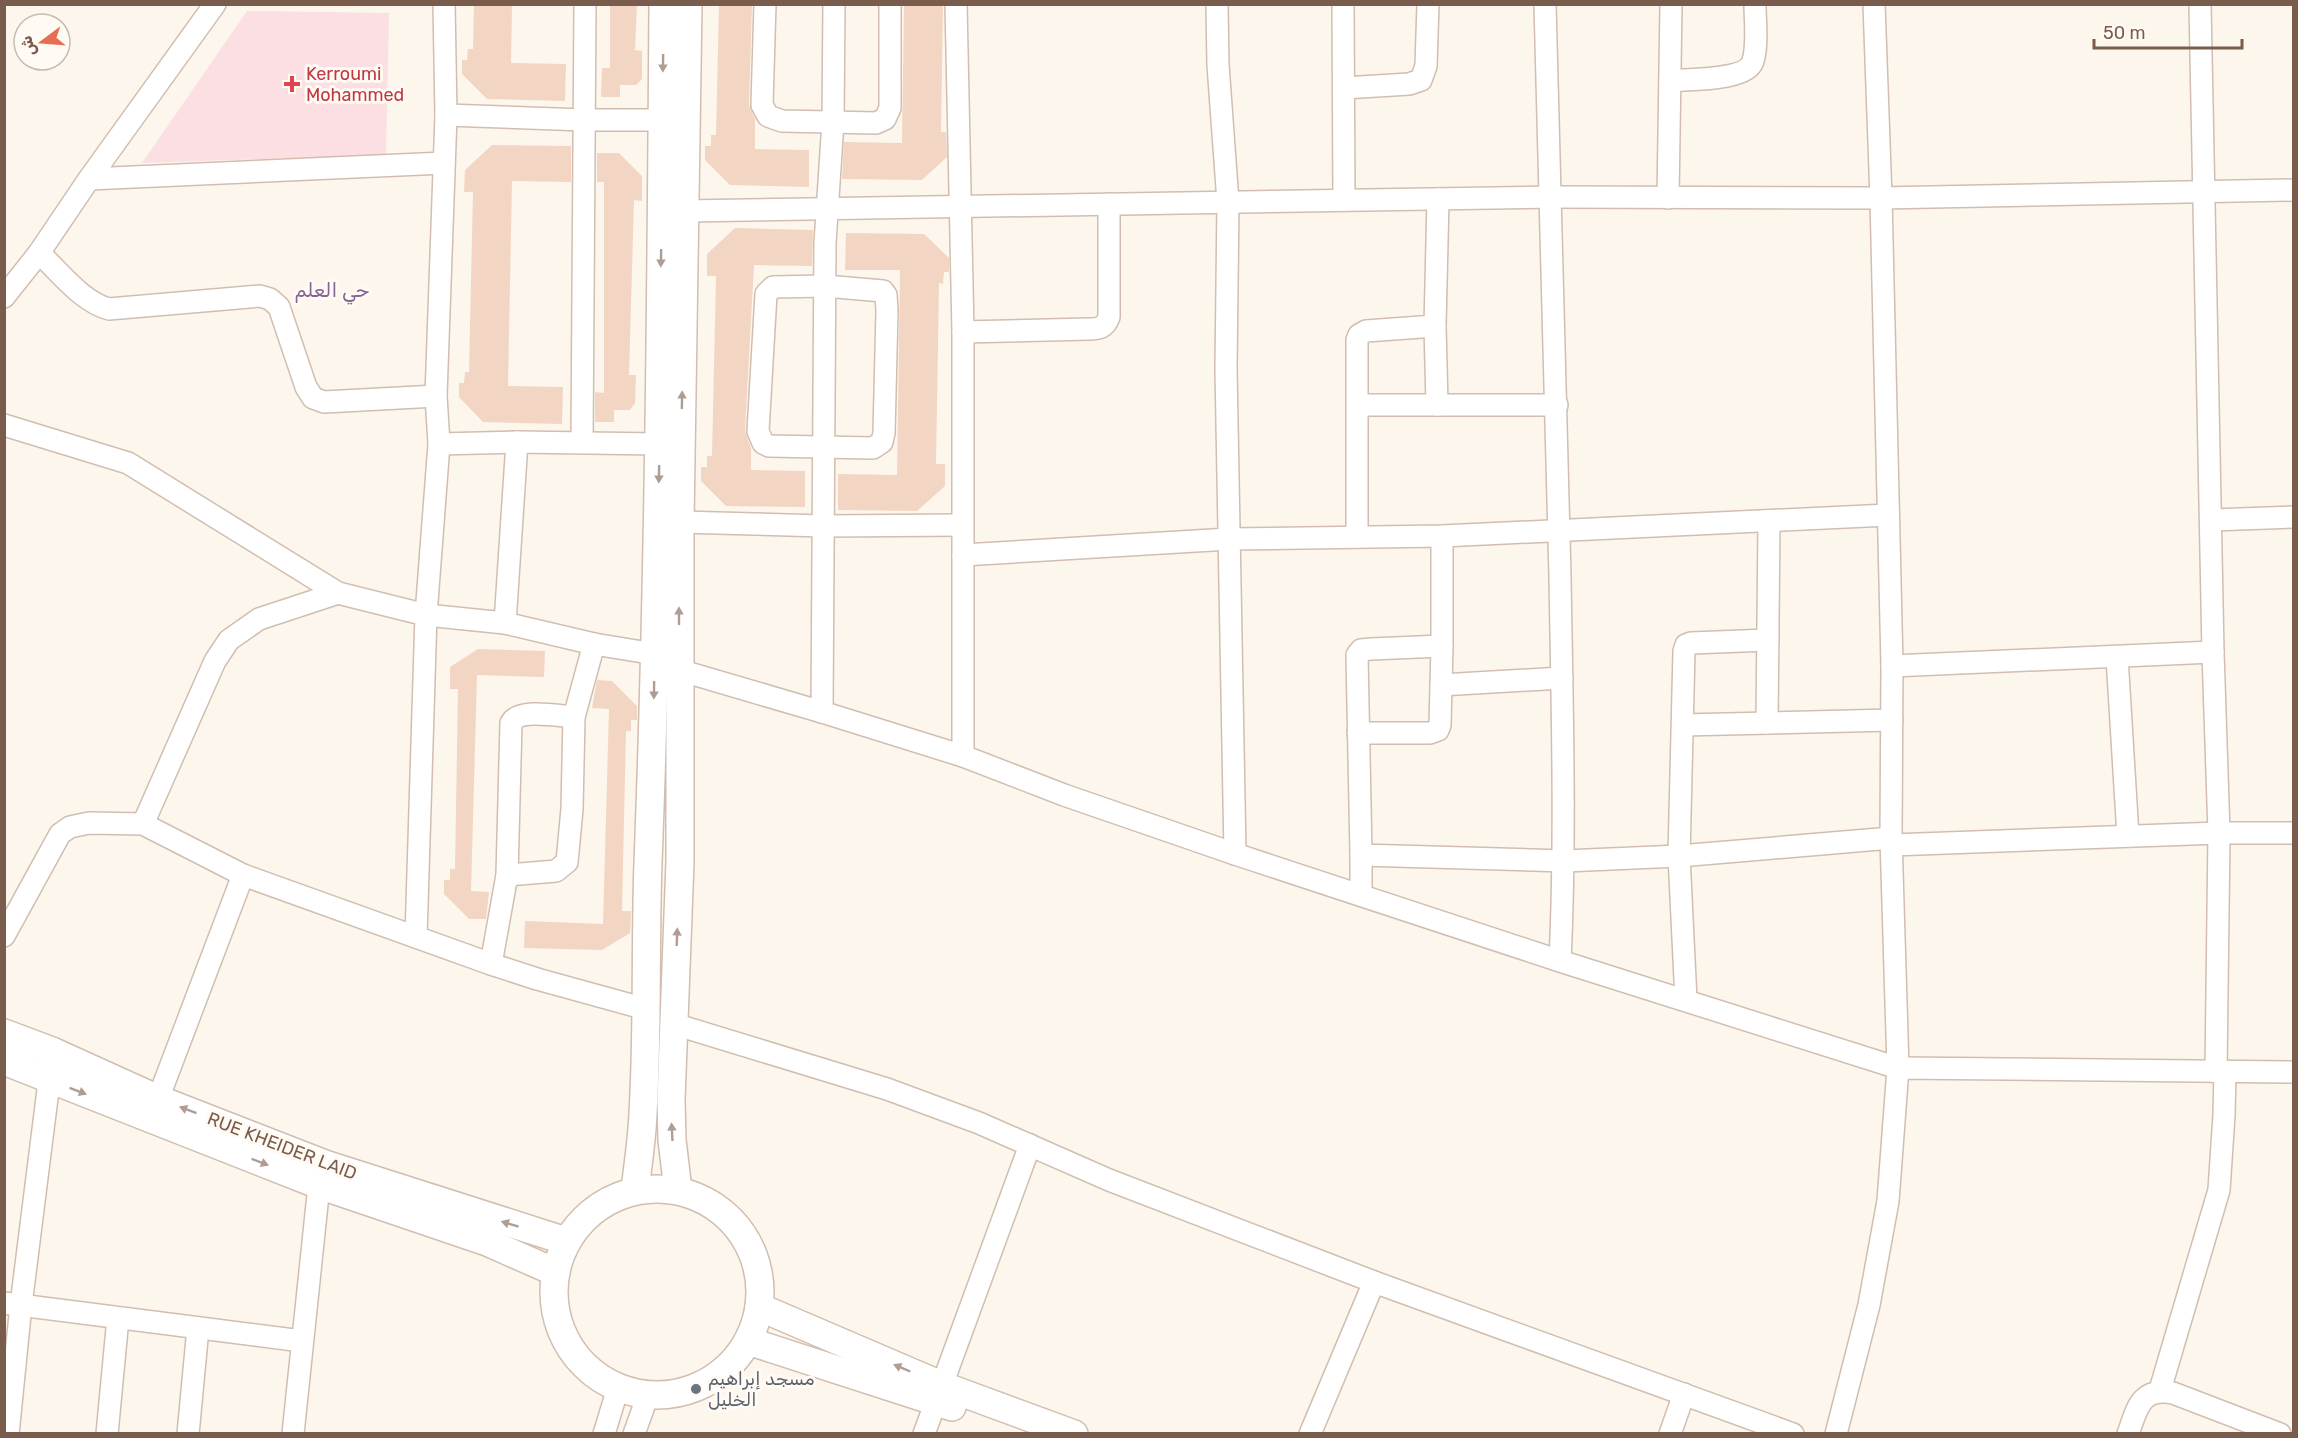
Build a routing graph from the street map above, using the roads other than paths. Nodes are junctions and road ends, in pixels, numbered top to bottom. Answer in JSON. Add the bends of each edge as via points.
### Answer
{"nodes":[{"id":1,"x":215,"y":4,"type":"edge"},
{"id":2,"x":444,"y":4,"type":"edge"},
{"id":3,"x":585,"y":4,"type":"edge"},
{"id":4,"x":663,"y":4,"type":"edge"},
{"id":5,"x":688,"y":4,"type":"edge"},
{"id":6,"x":765,"y":4,"type":"edge"},
{"id":7,"x":834,"y":4,"type":"edge"},
{"id":8,"x":891,"y":4,"type":"edge"},
{"id":9,"x":956,"y":4,"type":"edge"},
{"id":10,"x":1216,"y":4,"type":"edge"},
{"id":11,"x":1343,"y":4,"type":"edge"},
{"id":12,"x":1428,"y":4,"type":"edge"},
{"id":13,"x":1545,"y":4,"type":"edge"},
{"id":14,"x":1671,"y":4,"type":"edge"},
{"id":15,"x":1755,"y":4,"type":"edge"},
{"id":16,"x":1874,"y":4,"type":"edge"},
{"id":17,"x":2200,"y":4,"type":"edge"},
{"id":18,"x":1670,"y":81,"type":"junction"},
{"id":19,"x":1344,"y":88,"type":"junction"},
{"id":20,"x":446,"y":115,"type":"junction"},
{"id":21,"x":584,"y":120,"type":"junction"},
{"id":22,"x":662,"y":120,"type":"junction"},
{"id":23,"x":833,"y":122,"type":"junction"},
{"id":24,"x":444,"y":163,"type":"junction"},
{"id":25,"x":674,"y":174,"type":"junction"},
{"id":26,"x":89,"y":179,"type":"junction"},
{"id":27,"x":2294,"y":190,"type":"edge"},
{"id":28,"x":2204,"y":191,"type":"junction"},
{"id":29,"x":1551,"y":197,"type":"junction"},
{"id":30,"x":1668,"y":198,"type":"junction"},
{"id":31,"x":1881,"y":198,"type":"junction"},
{"id":32,"x":1438,"y":199,"type":"junction"},
{"id":33,"x":1344,"y":200,"type":"junction"},
{"id":34,"x":1228,"y":202,"type":"junction"},
{"id":35,"x":1109,"y":204,"type":"junction"},
{"id":36,"x":960,"y":207,"type":"junction"},
{"id":37,"x":827,"y":210,"type":"junction"},
{"id":38,"x":685,"y":211,"type":"junction"},
{"id":39,"x":39,"y":253,"type":"junction"},
{"id":40,"x":825,"y":286,"type":"junction"},
{"id":41,"x":4,"y":297,"type":"edge"},
{"id":42,"x":1436,"y":326,"type":"junction"},
{"id":43,"x":963,"y":332,"type":"junction"},
{"id":44,"x":436,"y":396,"type":"junction"},
{"id":45,"x":1358,"y":405,"type":"junction"},
{"id":46,"x":1437,"y":405,"type":"junction"},
{"id":47,"x":1557,"y":405,"type":"junction"},
{"id":48,"x":4,"y":426,"type":"edge"},
{"id":49,"x":517,"y":442,"type":"junction"},
{"id":50,"x":582,"y":442,"type":"junction"},
{"id":51,"x":439,"y":444,"type":"junction"},
{"id":52,"x":659,"y":444,"type":"junction"},
{"id":53,"x":825,"y":446,"type":"junction"},
{"id":54,"x":1888,"y":515,"type":"junction"},
{"id":55,"x":2294,"y":517,"type":"edge"},
{"id":56,"x":2212,"y":520,"type":"junction"},
{"id":57,"x":680,"y":522,"type":"junction"},
{"id":58,"x":1768,"y":522,"type":"junction"},
{"id":59,"x":962,"y":525,"type":"junction"},
{"id":60,"x":824,"y":526,"type":"junction"},
{"id":61,"x":1559,"y":530,"type":"junction"},
{"id":62,"x":1442,"y":536,"type":"junction"},
{"id":63,"x":1357,"y":537,"type":"junction"},
{"id":64,"x":1229,"y":539,"type":"junction"},
{"id":65,"x":963,"y":555,"type":"junction"},
{"id":66,"x":338,"y":593,"type":"junction"},
{"id":67,"x":426,"y":615,"type":"junction"},
{"id":68,"x":505,"y":623,"type":"junction"},
{"id":69,"x":1768,"y":640,"type":"junction"},
{"id":70,"x":594,"y":644,"type":"junction"},
{"id":71,"x":1442,"y":646,"type":"junction"},
{"id":72,"x":2213,"y":652,"type":"junction"},
{"id":73,"x":655,"y":654,"type":"junction"},
{"id":74,"x":2117,"y":657,"type":"junction"},
{"id":75,"x":1892,"y":666,"type":"junction"},
{"id":76,"x":679,"y":670,"type":"junction"},
{"id":77,"x":1562,"y":678,"type":"junction"},
{"id":78,"x":1441,"y":685,"type":"junction"},
{"id":79,"x":822,"y":712,"type":"junction"},
{"id":80,"x":574,"y":717,"type":"junction"},
{"id":81,"x":1892,"y":720,"type":"junction"},
{"id":82,"x":1767,"y":723,"type":"junction"},
{"id":83,"x":1683,"y":725,"type":"junction"},
{"id":84,"x":1358,"y":733,"type":"junction"},
{"id":85,"x":963,"y":756,"type":"junction"},
{"id":86,"x":143,"y":824,"type":"junction"},
{"id":87,"x":2219,"y":832,"type":"junction"},
{"id":88,"x":2294,"y":833,"type":"edge"},
{"id":89,"x":2128,"y":837,"type":"junction"},
{"id":90,"x":1892,"y":842,"type":"junction"},
{"id":91,"x":1235,"y":854,"type":"junction"},
{"id":92,"x":1361,"y":855,"type":"junction"},
{"id":93,"x":1679,"y":856,"type":"junction"},
{"id":94,"x":1565,"y":861,"type":"junction"},
{"id":95,"x":243,"y":875,"type":"junction"},
{"id":96,"x":507,"y":875,"type":"junction"},
{"id":97,"x":1361,"y":895,"type":"junction"},
{"id":98,"x":5,"y":936,"type":"edge"},
{"id":99,"x":416,"y":937,"type":"junction"},
{"id":100,"x":1560,"y":961,"type":"junction"},
{"id":101,"x":491,"y":964,"type":"junction"},
{"id":102,"x":1686,"y":1000,"type":"junction"},
{"id":103,"x":646,"y":1009,"type":"junction"},
{"id":104,"x":674,"y":1024,"type":"junction"},
{"id":105,"x":4,"y":1032,"type":"edge"},
{"id":106,"x":52,"y":1051,"type":"junction"},
{"id":107,"x":4,"y":1061,"type":"edge"},
{"id":108,"x":1898,"y":1068,"type":"junction"},
{"id":109,"x":2220,"y":1072,"type":"junction"},
{"id":110,"x":2294,"y":1072,"type":"edge"},
{"id":111,"x":49,"y":1080,"type":"junction"},
{"id":112,"x":158,"y":1099,"type":"junction"},
{"id":113,"x":1030,"y":1145,"type":"junction"},
{"id":114,"x":322,"y":1175,"type":"junction"},
{"id":115,"x":634,"y":1190,"type":"junction"},
{"id":116,"x":678,"y":1190,"type":"junction"},
{"id":117,"x":566,"y":1241,"type":"junction"},
{"id":118,"x":555,"y":1272,"type":"junction"},
{"id":119,"x":1374,"y":1282,"type":"junction"},
{"id":120,"x":13,"y":1304,"type":"edge"},
{"id":121,"x":759,"y":1307,"type":"junction"},
{"id":122,"x":118,"y":1318,"type":"junction"},
{"id":123,"x":198,"y":1328,"type":"junction"},
{"id":124,"x":302,"y":1341,"type":"junction"},
{"id":125,"x":748,"y":1341,"type":"junction"},
{"id":126,"x":618,"y":1388,"type":"junction"},
{"id":127,"x":2160,"y":1390,"type":"junction"},
{"id":128,"x":938,"y":1393,"type":"junction"},
{"id":129,"x":1684,"y":1394,"type":"junction"},
{"id":130,"x":648,"y":1395,"type":"junction"},
{"id":131,"x":299,"y":1432,"type":"edge"},
{"id":132,"x":8,"y":1434,"type":"edge"},
{"id":133,"x":107,"y":1434,"type":"edge"},
{"id":134,"x":188,"y":1434,"type":"edge"},
{"id":135,"x":604,"y":1434,"type":"edge"},
{"id":136,"x":634,"y":1434,"type":"edge"},
{"id":137,"x":924,"y":1434,"type":"edge"},
{"id":138,"x":1022,"y":1434,"type":"edge"},
{"id":139,"x":1074,"y":1434,"type":"edge"},
{"id":140,"x":1310,"y":1434,"type":"edge"},
{"id":141,"x":1670,"y":1434,"type":"edge"},
{"id":142,"x":1793,"y":1434,"type":"edge"},
{"id":143,"x":1836,"y":1434,"type":"edge"},
{"id":144,"x":2128,"y":1434,"type":"edge"},
{"id":145,"x":2280,"y":1434,"type":"edge"}],
"edges":[{"from":1,"to":26,"type":"street"},
{"from":2,"to":20,"type":"street"},
{"from":3,"to":21,"type":"street"},
{"from":4,"to":22,"type":"street","one_way":true},
{"from":5,"to":25,"type":"street"},
{"from":6,"to":23,"type":"street","via":[[764,112],[782,121]]},
{"from":7,"to":23,"type":"street"},
{"from":8,"to":23,"type":"street","via":[[888,115],[876,123]]},
{"from":9,"to":36,"type":"street"},
{"from":10,"to":34,"type":"street"},
{"from":11,"to":19,"type":"street"},
{"from":12,"to":19,"type":"street","via":[[1426,66],[1421,80]]},
{"from":13,"to":29,"type":"street"},
{"from":14,"to":18,"type":"street"},
{"from":15,"to":18,"type":"street","via":[[1753,62],[1745,71]]},
{"from":16,"to":31,"type":"street"},
{"from":17,"to":28,"type":"street"},
{"from":18,"to":30,"type":"street"},
{"from":19,"to":33,"type":"street"},
{"from":20,"to":21,"type":"street"},
{"from":20,"to":24,"type":"street"},
{"from":21,"to":22,"type":"street"},
{"from":21,"to":50,"type":"street"},
{"from":22,"to":25,"type":"street"},
{"from":23,"to":37,"type":"street"},
{"from":24,"to":26,"type":"street"},
{"from":24,"to":44,"type":"street"},
{"from":25,"to":38,"type":"street"},
{"from":25,"to":52,"type":"street","one_way":true},
{"from":26,"to":39,"type":"street"},
{"from":27,"to":28,"type":"street"},
{"from":28,"to":31,"type":"street"},
{"from":28,"to":56,"type":"street"},
{"from":29,"to":30,"type":"street"},
{"from":29,"to":32,"type":"street"},
{"from":29,"to":47,"type":"street"},
{"from":30,"to":31,"type":"street"},
{"from":31,"to":54,"type":"street"},
{"from":32,"to":33,"type":"street"},
{"from":32,"to":42,"type":"street"},
{"from":33,"to":34,"type":"street"},
{"from":34,"to":35,"type":"street"},
{"from":34,"to":64,"type":"street"},
{"from":35,"to":36,"type":"street"},
{"from":35,"to":43,"type":"street","via":[[1107,324],[1089,329]]},
{"from":36,"to":37,"type":"street"},
{"from":36,"to":43,"type":"street"},
{"from":37,"to":38,"type":"street"},
{"from":37,"to":40,"type":"street"},
{"from":57,"to":38,"type":"street","one_way":true},
{"from":39,"to":41,"type":"street"},
{"from":39,"to":44,"type":"street","via":[[97,306],[109,309],[260,296],[270,299],[279,307],[306,387],[313,398],[324,402]]},
{"from":40,"to":53,"type":"street"},
{"from":40,"to":53,"type":"street","via":[[883,291],[887,311],[882,442],[873,448]]},
{"from":40,"to":53,"type":"street","via":[[773,287],[766,294],[758,418],[760,439],[769,446]]},
{"from":42,"to":45,"type":"street","via":[[1366,331],[1359,335]]},
{"from":42,"to":46,"type":"street"},
{"from":43,"to":59,"type":"street"},
{"from":44,"to":51,"type":"street"},
{"from":45,"to":46,"type":"street"},
{"from":45,"to":63,"type":"street"},
{"from":46,"to":47,"type":"street"},
{"from":47,"to":61,"type":"street"},
{"from":48,"to":66,"type":"street","via":[[128,464]]},
{"from":49,"to":50,"type":"street"},
{"from":49,"to":51,"type":"street"},
{"from":49,"to":68,"type":"street"},
{"from":50,"to":52,"type":"street"},
{"from":51,"to":67,"type":"street"},
{"from":52,"to":73,"type":"street","one_way":true},
{"from":53,"to":60,"type":"street"},
{"from":54,"to":58,"type":"street"},
{"from":54,"to":75,"type":"street"},
{"from":55,"to":56,"type":"street"},
{"from":56,"to":72,"type":"street"},
{"from":57,"to":60,"type":"street"},
{"from":76,"to":57,"type":"street","one_way":true},
{"from":58,"to":61,"type":"street"},
{"from":58,"to":69,"type":"street"},
{"from":59,"to":60,"type":"street"},
{"from":59,"to":65,"type":"street"},
{"from":60,"to":79,"type":"street"},
{"from":61,"to":62,"type":"street"},
{"from":61,"to":77,"type":"street"},
{"from":62,"to":63,"type":"street"},
{"from":62,"to":71,"type":"street"},
{"from":63,"to":64,"type":"street"},
{"from":64,"to":65,"type":"street"},
{"from":64,"to":91,"type":"street"},
{"from":65,"to":85,"type":"street"},
{"from":66,"to":67,"type":"street"},
{"from":66,"to":86,"type":"street","via":[[260,619],[229,640],[215,661]]},
{"from":67,"to":68,"type":"street"},
{"from":67,"to":99,"type":"street"},
{"from":68,"to":70,"type":"street"},
{"from":69,"to":82,"type":"street"},
{"from":69,"to":83,"type":"street","via":[[1686,645]]},
{"from":70,"to":73,"type":"street"},
{"from":70,"to":80,"type":"street"},
{"from":71,"to":78,"type":"street"},
{"from":71,"to":84,"type":"street","via":[[1361,650],[1356,660]]},
{"from":72,"to":74,"type":"street"},
{"from":72,"to":87,"type":"street"},
{"from":73,"to":103,"type":"street","one_way":true},
{"from":74,"to":75,"type":"street"},
{"from":74,"to":89,"type":"street"},
{"from":75,"to":81,"type":"street"},
{"from":76,"to":79,"type":"street"},
{"from":104,"to":76,"type":"street","one_way":true,"via":[[680,862]]},
{"from":77,"to":78,"type":"street"},
{"from":77,"to":94,"type":"street"},
{"from":78,"to":84,"type":"street","via":[[1440,725],[1435,732]]},
{"from":79,"to":85,"type":"street"},
{"from":80,"to":96,"type":"street","via":[[567,862],[556,871]]},
{"from":80,"to":96,"type":"street","via":[[522,714],[513,719]]},
{"from":81,"to":82,"type":"street"},
{"from":81,"to":90,"type":"street"},
{"from":82,"to":83,"type":"street"},
{"from":83,"to":93,"type":"street"},
{"from":84,"to":92,"type":"street"},
{"from":85,"to":91,"type":"street"},
{"from":86,"to":95,"type":"street"},
{"from":86,"to":98,"type":"street","via":[[89,823],[60,834]]},
{"from":87,"to":88,"type":"street"},
{"from":87,"to":89,"type":"street"},
{"from":87,"to":109,"type":"street"},
{"from":89,"to":90,"type":"street"},
{"from":90,"to":93,"type":"street"},
{"from":90,"to":108,"type":"street"},
{"from":91,"to":97,"type":"street"},
{"from":92,"to":94,"type":"street"},
{"from":92,"to":97,"type":"street"},
{"from":93,"to":94,"type":"street"},
{"from":93,"to":102,"type":"street"},
{"from":94,"to":100,"type":"street"},
{"from":95,"to":99,"type":"street"},
{"from":95,"to":112,"type":"street"},
{"from":96,"to":101,"type":"street"},
{"from":97,"to":100,"type":"street"},
{"from":99,"to":101,"type":"street"},
{"from":100,"to":102,"type":"street"},
{"from":101,"to":103,"type":"street"},
{"from":102,"to":108,"type":"street"},
{"from":103,"to":115,"type":"street","via":[[643,1116]]},
{"from":104,"to":113,"type":"street","via":[[886,1089]]},
{"from":116,"to":104,"type":"street","one_way":true,"via":[[671,1100]]},
{"from":105,"to":106,"type":"street","name":"RUE KHEIDER LAID"},
{"from":106,"to":111,"type":"street"},
{"from":106,"to":112,"type":"street","name":"RUE KHEIDER LAID"},
{"from":107,"to":111,"type":"street","name":"RUE KHEIDER LAID"},
{"from":108,"to":109,"type":"street"},
{"from":108,"to":143,"type":"street","via":[[1888,1201],[1869,1305]]},
{"from":109,"to":110,"type":"street"},
{"from":109,"to":127,"type":"street","via":[[2224,1115],[2219,1190]]},
{"from":111,"to":114,"type":"street","name":"RUE KHEIDER LAID","one_way":true},
{"from":111,"to":120,"type":"street"},
{"from":114,"to":112,"type":"street","name":"RUE KHEIDER LAID","one_way":true},
{"from":113,"to":119,"type":"street","via":[[1109,1180]]},
{"from":113,"to":128,"type":"street"},
{"from":117,"to":114,"type":"street","name":"RUE KHEIDER LAID","one_way":true},
{"from":114,"to":118,"type":"street","name":"RUE KHEIDER LAID"},
{"from":114,"to":124,"type":"street"},
{"from":115,"to":116,"type":"street"},
{"from":115,"to":117,"type":"street","via":[[607,1200],[584,1218]]},
{"from":116,"to":121,"type":"street","via":[[707,1201],[732,1221],[750,1246],[759,1276]]},
{"from":117,"to":118,"type":"street"},
{"from":118,"to":126,"type":"street","via":[[554,1308],[566,1342],[588,1370]]},
{"from":119,"to":129,"type":"street"},
{"from":119,"to":140,"type":"street"},
{"from":120,"to":122,"type":"street"},
{"from":120,"to":132,"type":"street"},
{"from":121,"to":125,"type":"street"},
{"from":128,"to":121,"type":"street","one_way":true},
{"from":122,"to":123,"type":"street"},
{"from":122,"to":133,"type":"street"},
{"from":123,"to":124,"type":"street"},
{"from":123,"to":134,"type":"street"},
{"from":124,"to":131,"type":"street"},
{"from":125,"to":128,"type":"street"},
{"from":125,"to":130,"type":"street","via":[[730,1365],[706,1383],[678,1394]]},
{"from":126,"to":130,"type":"street"},
{"from":126,"to":135,"type":"street"},
{"from":127,"to":144,"type":"street","via":[[2143,1399]]},
{"from":127,"to":145,"type":"street"},
{"from":128,"to":137,"type":"street"},
{"from":128,"to":138,"type":"street"},
{"from":128,"to":139,"type":"street"},
{"from":129,"to":141,"type":"street"},
{"from":129,"to":142,"type":"street"},
{"from":130,"to":136,"type":"street"}]}
